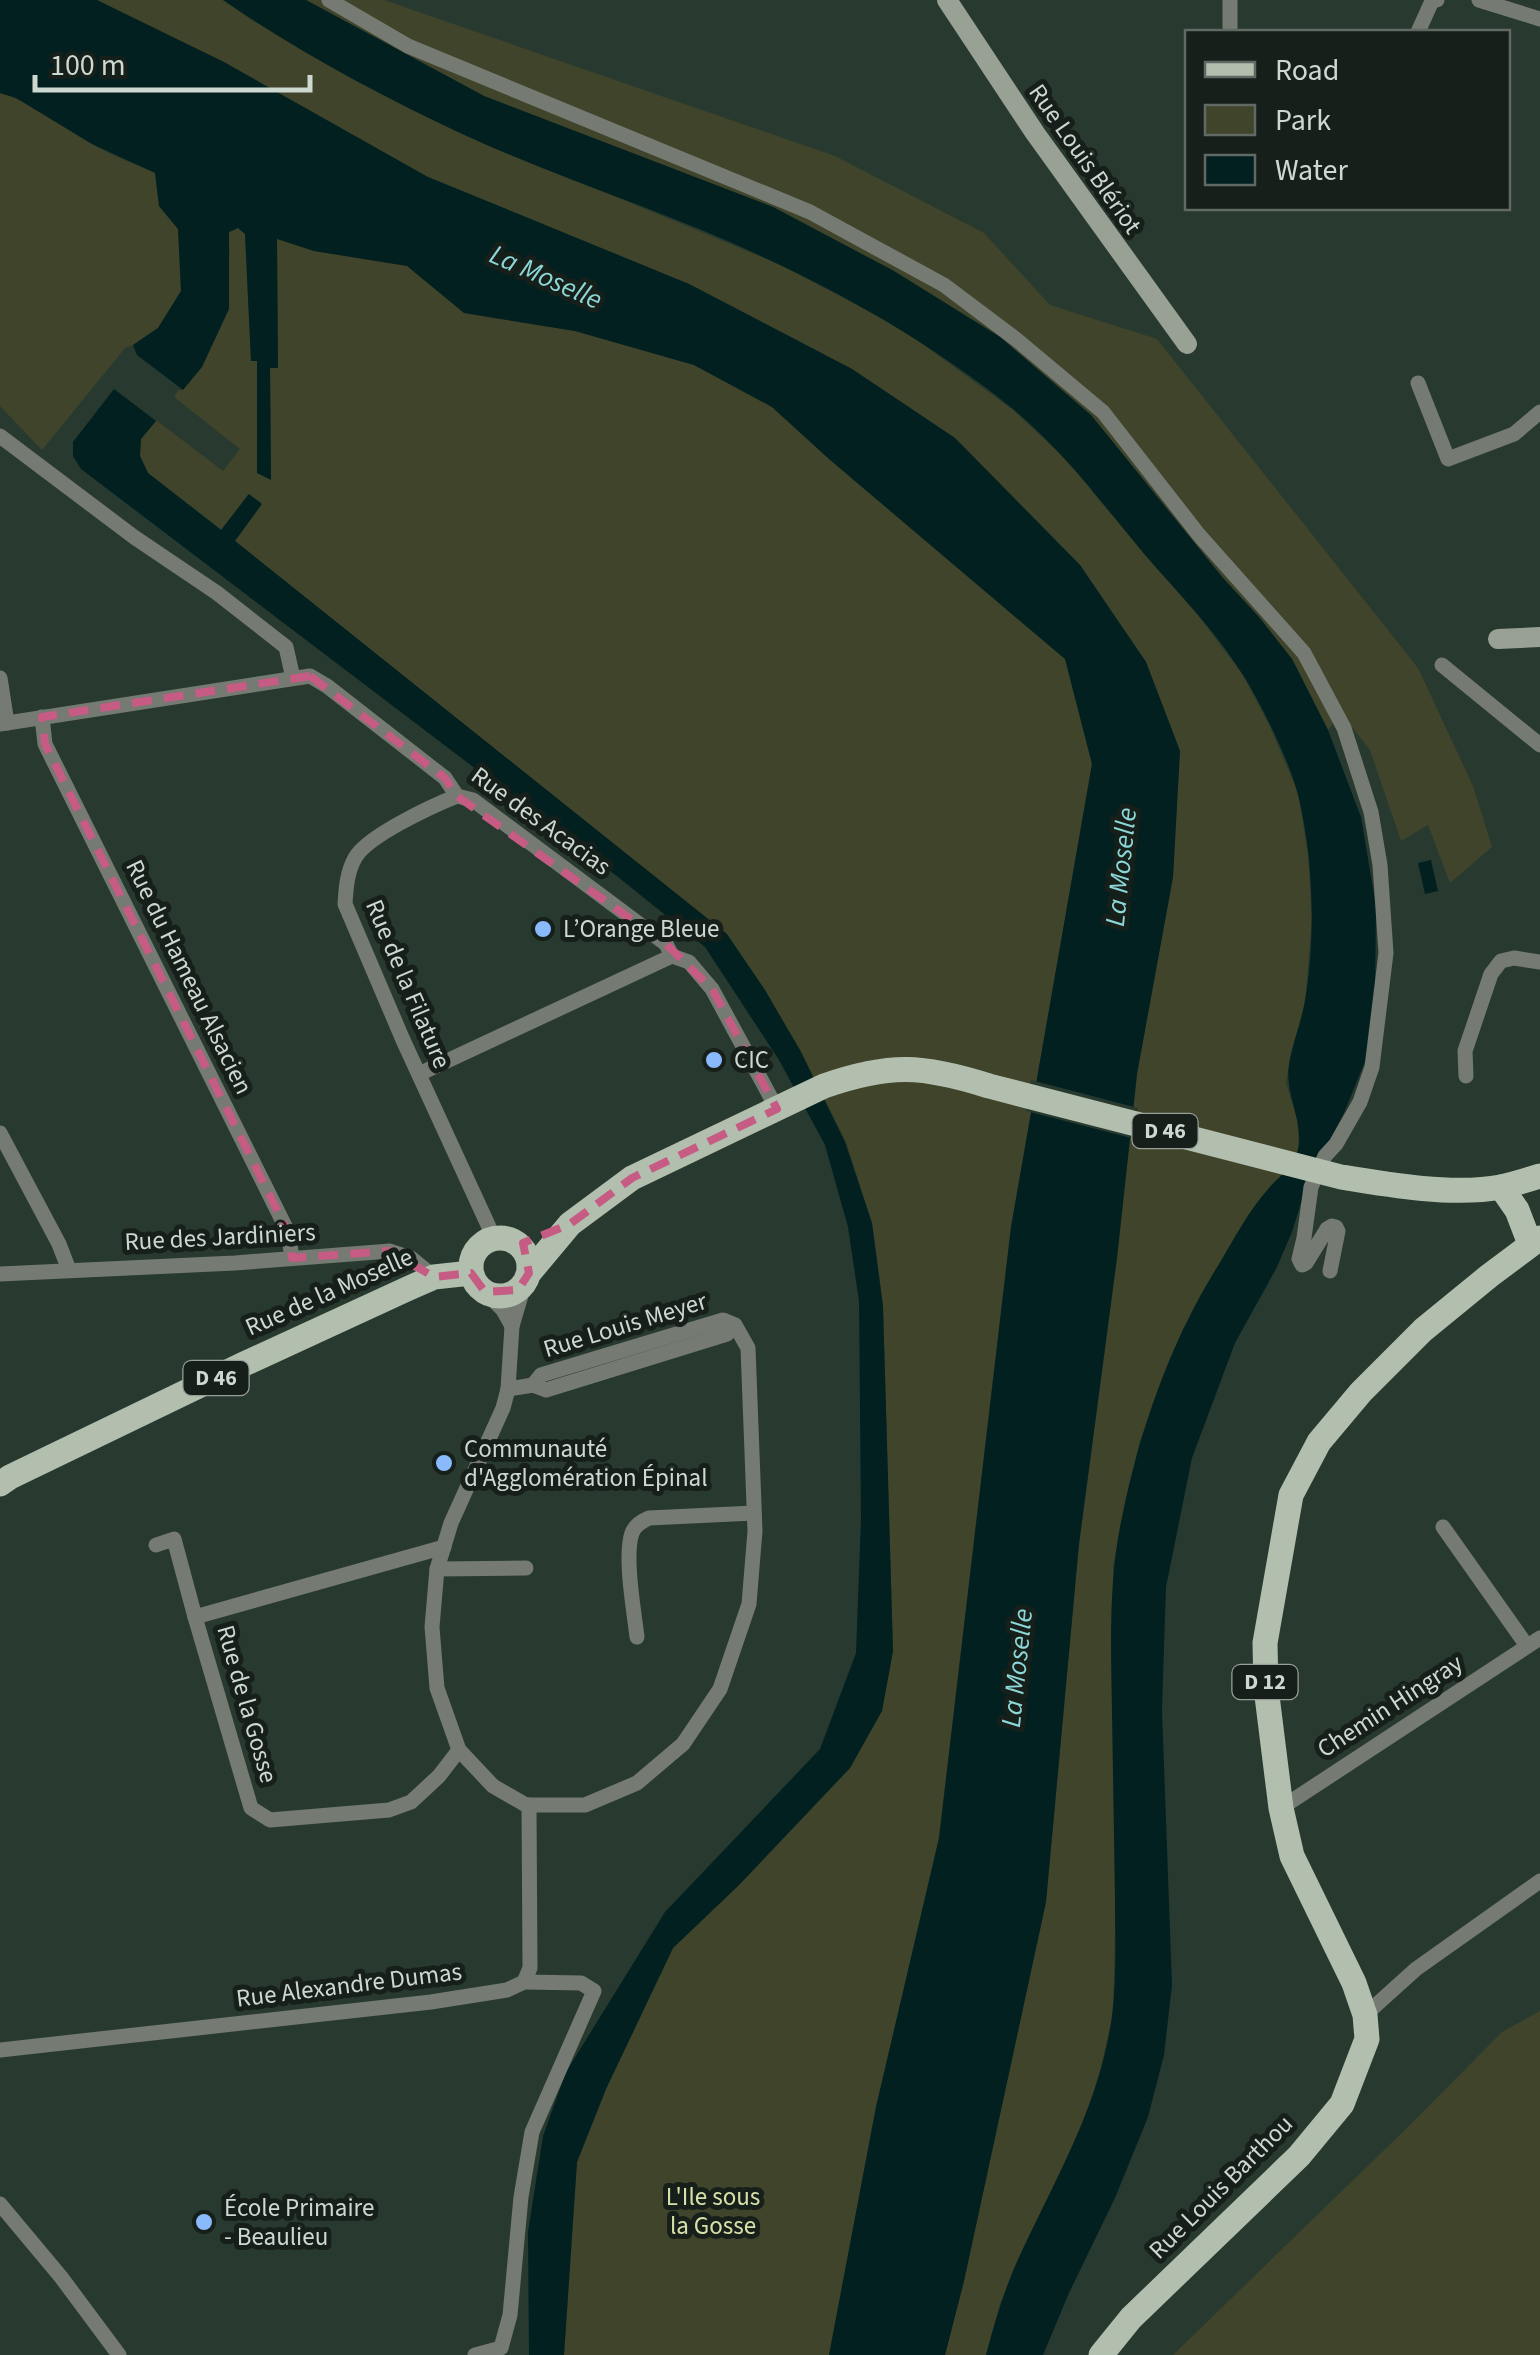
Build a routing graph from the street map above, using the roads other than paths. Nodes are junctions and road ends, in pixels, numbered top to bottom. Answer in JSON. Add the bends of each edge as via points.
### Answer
{"nodes":[{"id":1,"x":329,"y":0,"type":"edge"},
{"id":2,"x":947,"y":0,"type":"edge"},
{"id":3,"x":1230,"y":0,"type":"edge"},
{"id":4,"x":1437,"y":0,"type":"edge"},
{"id":5,"x":1479,"y":0,"type":"edge"},
{"id":6,"x":1540,"y":18,"type":"edge"},
{"id":7,"x":1230,"y":30,"type":"edge"},
{"id":8,"x":1419,"y":30,"type":"edge"},
{"id":9,"x":1187,"y":344,"type":"dead end"},
{"id":10,"x":1418,"y":383,"type":"dead end"},
{"id":11,"x":1540,"y":412,"type":"edge"},
{"id":12,"x":0,"y":436,"type":"edge"},
{"id":13,"x":1540,"y":637,"type":"edge"},
{"id":14,"x":1498,"y":639,"type":"dead end"},
{"id":15,"x":1442,"y":665,"type":"dead end"},
{"id":16,"x":0,"y":678,"type":"edge"},
{"id":17,"x":293,"y":678,"type":"junction"},
{"id":18,"x":42,"y":717,"type":"junction"},
{"id":19,"x":3,"y":724,"type":"edge"},
{"id":20,"x":1540,"y":745,"type":"edge"},
{"id":21,"x":457,"y":796,"type":"junction"},
{"id":22,"x":672,"y":956,"type":"junction"},
{"id":23,"x":1540,"y":962,"type":"edge"},
{"id":24,"x":419,"y":1074,"type":"junction"},
{"id":25,"x":1466,"y":1076,"type":"dead end"},
{"id":26,"x":783,"y":1106,"type":"junction"},
{"id":27,"x":0,"y":1133,"type":"edge"},
{"id":28,"x":1540,"y":1164,"type":"edge"},
{"id":29,"x":1540,"y":1176,"type":"edge"},
{"id":30,"x":1422,"y":1187,"type":"junction"},
{"id":31,"x":1502,"y":1187,"type":"junction"},
{"id":32,"x":570,"y":1224,"type":"junction"},
{"id":33,"x":1536,"y":1232,"type":"edge"},
{"id":34,"x":506,"y":1240,"type":"junction"},
{"id":35,"x":292,"y":1258,"type":"junction"},
{"id":36,"x":69,"y":1270,"type":"junction"},
{"id":37,"x":1330,"y":1271,"type":"dead end"},
{"id":38,"x":0,"y":1274,"type":"edge"},
{"id":39,"x":434,"y":1277,"type":"junction"},
{"id":40,"x":527,"y":1278,"type":"junction"},
{"id":41,"x":478,"y":1282,"type":"junction"},
{"id":42,"x":512,"y":1326,"type":"junction"},
{"id":43,"x":508,"y":1388,"type":"junction"},
{"id":44,"x":0,"y":1484,"type":"edge"},
{"id":45,"x":754,"y":1512,"type":"junction"},
{"id":46,"x":1443,"y":1527,"type":"dead end"},
{"id":47,"x":156,"y":1546,"type":"dead end"},
{"id":48,"x":444,"y":1546,"type":"junction"},
{"id":49,"x":526,"y":1568,"type":"dead end"},
{"id":50,"x":437,"y":1569,"type":"junction"},
{"id":51,"x":195,"y":1617,"type":"junction"},
{"id":52,"x":637,"y":1637,"type":"dead end"},
{"id":53,"x":1534,"y":1642,"type":"edge"},
{"id":54,"x":459,"y":1750,"type":"junction"},
{"id":55,"x":530,"y":1805,"type":"junction"},
{"id":56,"x":1284,"y":1805,"type":"junction"},
{"id":57,"x":1540,"y":1881,"type":"edge"},
{"id":58,"x":524,"y":1982,"type":"junction"},
{"id":59,"x":1365,"y":2016,"type":"junction"},
{"id":60,"x":0,"y":2050,"type":"edge"},
{"id":61,"x":0,"y":2204,"type":"edge"},
{"id":62,"x":119,"y":2355,"type":"edge"},
{"id":63,"x":475,"y":2355,"type":"edge"},
{"id":64,"x":1101,"y":2355,"type":"edge"}],
"edges":[{"from":1,"to":37,"type":"street","via":[[408,46],[810,212],[944,285],[1103,412],[1199,535],[1304,653],[1344,728],[1371,812],[1386,938],[1372,1068],[1311,1187],[1299,1260],[1306,1263],[1336,1227]]},
{"from":2,"to":9,"type":"street","name":"Rue Louis Blériot"},
{"from":3,"to":7,"type":"street"},
{"from":4,"to":8,"type":"street"},
{"from":5,"to":6,"type":"street"},
{"from":10,"to":11,"type":"street","via":[[1448,459],[1514,434]]},
{"from":12,"to":17,"type":"street","via":[[286,647]]},
{"from":13,"to":14,"type":"street"},
{"from":15,"to":20,"type":"street"},
{"from":16,"to":19,"type":"street"},
{"from":17,"to":18,"type":"street"},
{"from":17,"to":21,"type":"street","name":"Rue des Acacias","via":[[310,676],[327,686],[445,778]]},
{"from":18,"to":19,"type":"street"},
{"from":18,"to":35,"type":"street","name":"Rue du Hameau Alsacien","via":[[45,744],[288,1232]]},
{"from":21,"to":22,"type":"street","name":"Rue des Acacias","via":[[488,811],[666,944]]},
{"from":21,"to":24,"type":"street","name":"Rue de la Filature","via":[[370,841],[357,853],[346,882],[345,904]]},
{"from":22,"to":24,"type":"street"},
{"from":22,"to":26,"type":"street","name":"Rue des Acacias","via":[[688,962],[712,989]]},
{"from":23,"to":25,"type":"street","via":[[1514,958],[1491,974],[1465,1052]]},
{"from":24,"to":34,"type":"street","name":"Rue de la Filature"},
{"from":26,"to":30,"type":"main road","number":"D 46","via":[[854,1076],[921,1070],[1341,1177]]},
{"from":26,"to":32,"type":"main road","via":[[632,1178]]},
{"from":27,"to":36,"type":"street"},
{"from":28,"to":30,"type":"main road","number":"D 46"},
{"from":29,"to":31,"type":"main road","number":"D 46"},
{"from":30,"to":31,"type":"main road","number":"D 46"},
{"from":31,"to":33,"type":"main road","name":"Rue Louis Barthou"},
{"from":32,"to":34,"type":"main road"},
{"from":32,"to":40,"type":"main road"},
{"from":33,"to":56,"type":"main road","name":"Rue Louis Barthou","number":"D 12","via":[[1361,1392],[1319,1442],[1291,1495],[1265,1643]]},
{"from":34,"to":40,"type":"main road","via":[[526,1252]]},
{"from":34,"to":41,"type":"main road","via":[[484,1242],[476,1250],[471,1261]]},
{"from":35,"to":36,"type":"street","name":"Rue des Jardiniers"},
{"from":35,"to":39,"type":"street","name":"Rue des Jardiniers","via":[[390,1251]]},
{"from":36,"to":38,"type":"street","name":"Rue des Jardiniers"},
{"from":39,"to":41,"type":"main road","name":"Rue de la Moselle","number":"D 46"},
{"from":39,"to":44,"type":"main road","name":"Rue de la Moselle","number":"D 46"},
{"from":40,"to":41,"type":"main road","name":"Rue de la Moselle","via":[[518,1290],[496,1296]]},
{"from":40,"to":42,"type":"street","name":"Rue Louis Meyer"},
{"from":41,"to":42,"type":"street","name":"Rue Louis Meyer"},
{"from":42,"to":43,"type":"street","name":"Rue Louis Meyer"},
{"from":43,"to":45,"type":"street","name":"Rue Louis Meyer","via":[[546,1390],[727,1334],[735,1325],[748,1348]]},
{"from":43,"to":48,"type":"street","name":"Rue Louis Meyer"},
{"from":45,"to":52,"type":"street","via":[[638,1524],[630,1565]]},
{"from":45,"to":55,"type":"street","name":"Rue Louis Meyer","via":[[749,1604],[720,1689],[683,1744],[637,1783],[586,1805]]},
{"from":46,"to":53,"type":"street","name":"Chemin Hingray"},
{"from":47,"to":51,"type":"street","name":"Rue de la Gosse","via":[[174,1539]]},
{"from":48,"to":50,"type":"street","name":"Rue Louis Meyer"},
{"from":48,"to":51,"type":"street","name":"Rue de la Gosse"},
{"from":49,"to":50,"type":"street"},
{"from":50,"to":54,"type":"street","name":"Rue Louis Meyer","via":[[436,1688]]},
{"from":51,"to":54,"type":"street","name":"Rue de la Gosse","via":[[250,1808],[270,1820],[389,1810],[411,1802]]},
{"from":53,"to":56,"type":"street","name":"Chemin Hingray"},
{"from":54,"to":55,"type":"street","name":"Rue Louis Meyer","via":[[493,1786]]},
{"from":55,"to":58,"type":"street","via":[[530,1968]]},
{"from":56,"to":59,"type":"main road","name":"Rue Louis Barthou","number":"D 12","via":[[1292,1856]]},
{"from":57,"to":59,"type":"street","via":[[1416,1969]]},
{"from":58,"to":60,"type":"street","name":"Rue Alexandre Dumas","via":[[431,2002]]},
{"from":58,"to":63,"type":"street","name":"Rue Alexandre Dumas","via":[[581,1983],[594,1991],[532,2132],[502,2348]]},
{"from":59,"to":64,"type":"main road","name":"Rue Louis Barthou","number":"D 12","via":[[1367,2039],[1342,2104],[1300,2156]]},
{"from":61,"to":62,"type":"street"}]}
